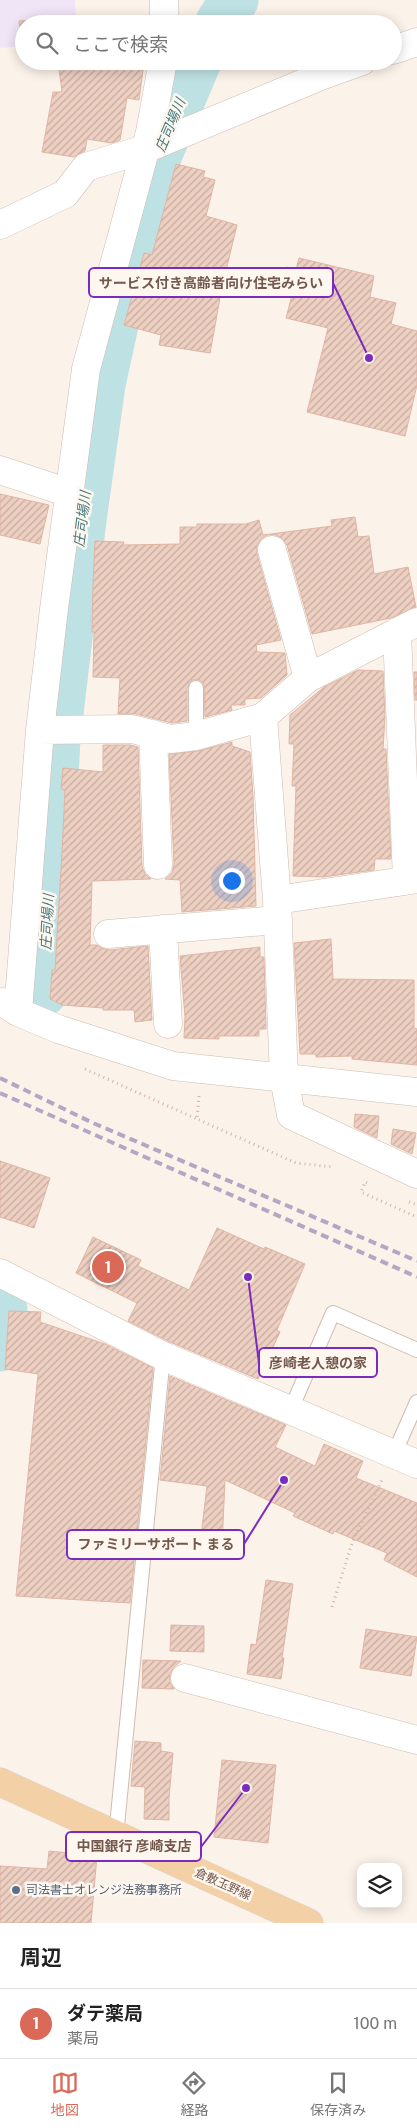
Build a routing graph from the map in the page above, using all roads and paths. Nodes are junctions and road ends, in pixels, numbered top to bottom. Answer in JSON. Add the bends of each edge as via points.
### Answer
{"nodes":[{"id":1,"x":164,"y":0,"type":"edge"},
{"id":2,"x":164,"y":15,"type":"edge"},
{"id":3,"x":417,"y":42,"type":"edge"},
{"id":4,"x":402,"y":47,"type":"edge"},
{"id":5,"x":161,"y":70,"type":"edge"},
{"id":6,"x":337,"y":70,"type":"edge"},
{"id":7,"x":145,"y":149,"type":"junction"},
{"id":8,"x":0,"y":226,"type":"edge"},
{"id":9,"x":0,"y":470,"type":"edge"},
{"id":10,"x":69,"y":493,"type":"junction"},
{"id":11,"x":272,"y":550,"type":"dead end"},
{"id":12,"x":407,"y":627,"type":"edge"},
{"id":13,"x":308,"y":678,"type":"junction"},
{"id":14,"x":196,"y":688,"type":"dead end"},
{"id":15,"x":263,"y":717,"type":"junction"},
{"id":16,"x":40,"y":730,"type":"junction"},
{"id":17,"x":153,"y":734,"type":"junction"},
{"id":18,"x":196,"y":736,"type":"junction"},
{"id":19,"x":158,"y":864,"type":"dead end"},
{"id":20,"x":412,"y":880,"type":"edge"},
{"id":21,"x":277,"y":910,"type":"junction"},
{"id":22,"x":163,"y":929,"type":"junction"},
{"id":23,"x":108,"y":934,"type":"dead end"},
{"id":24,"x":9,"y":1007,"type":"edge"},
{"id":25,"x":168,"y":1024,"type":"dead end"},
{"id":26,"x":81,"y":1067,"type":"dead end"},
{"id":27,"x":202,"y":1068,"type":"junction"},
{"id":28,"x":284,"y":1078,"type":"junction"},
{"id":29,"x":417,"y":1092,"type":"edge"},
{"id":30,"x":197,"y":1119,"type":"junction"},
{"id":31,"x":330,"y":1166,"type":"dead end"},
{"id":32,"x":417,"y":1174,"type":"edge"},
{"id":33,"x":374,"y":1186,"type":"dead end"},
{"id":34,"x":408,"y":1201,"type":"dead end"},
{"id":35,"x":417,"y":1205,"type":"edge"},
{"id":36,"x":417,"y":1217,"type":"edge"},
{"id":37,"x":0,"y":1273,"type":"edge"},
{"id":38,"x":417,"y":1350,"type":"edge"},
{"id":39,"x":163,"y":1356,"type":"junction"},
{"id":40,"x":417,"y":1402,"type":"edge"},
{"id":41,"x":291,"y":1409,"type":"junction"},
{"id":42,"x":406,"y":1459,"type":"edge"},
{"id":43,"x":332,"y":1608,"type":"dead end"},
{"id":44,"x":185,"y":1678,"type":"dead end"},
{"id":45,"x":417,"y":1740,"type":"edge"},
{"id":46,"x":0,"y":1782,"type":"edge"},
{"id":47,"x":116,"y":1836,"type":"junction"},
{"id":48,"x":309,"y":1923,"type":"edge"}],
"edges":[{"from":1,"to":2,"type":"street"},
{"from":3,"to":4,"type":"street"},
{"from":5,"to":7,"type":"street"},
{"from":6,"to":7,"type":"street"},
{"from":7,"to":8,"type":"street","via":[[86,167],[65,194]]},
{"from":7,"to":10,"type":"street","via":[[86,369]]},
{"from":9,"to":10,"type":"street"},
{"from":10,"to":16,"type":"street"},
{"from":11,"to":13,"type":"street"},
{"from":12,"to":13,"type":"street"},
{"from":12,"to":20,"type":"street"},
{"from":13,"to":15,"type":"street"},
{"from":14,"to":18,"type":"lane"},
{"from":15,"to":18,"type":"street"},
{"from":15,"to":21,"type":"street"},
{"from":16,"to":17,"type":"street","via":[[132,729]]},
{"from":16,"to":24,"type":"street"},
{"from":17,"to":18,"type":"street","via":[[171,739]]},
{"from":17,"to":19,"type":"street"},
{"from":20,"to":21,"type":"street"},
{"from":21,"to":22,"type":"street"},
{"from":21,"to":28,"type":"street"},
{"from":22,"to":23,"type":"street"},
{"from":22,"to":25,"type":"street"},
{"from":24,"to":27,"type":"street","via":[[113,1048],[173,1066]]},
{"from":26,"to":30,"type":"path"},
{"from":27,"to":28,"type":"street"},
{"from":27,"to":30,"type":"path"},
{"from":28,"to":29,"type":"street"},
{"from":28,"to":32,"type":"street","via":[[290,1115]]},
{"from":30,"to":31,"type":"path","via":[[296,1163]]},
{"from":33,"to":36,"type":"path","via":[[365,1182],[361,1192]]},
{"from":34,"to":35,"type":"path"},
{"from":37,"to":39,"type":"street"},
{"from":38,"to":41,"type":"lane","via":[[333,1313]]},
{"from":39,"to":41,"type":"street"},
{"from":39,"to":47,"type":"lane"},
{"from":40,"to":42,"type":"lane"},
{"from":41,"to":42,"type":"street"},
{"from":42,"to":43,"type":"path","via":[[352,1544]]},
{"from":44,"to":45,"type":"street"},
{"from":46,"to":47,"type":"main road","name":"倉敷玉野線"},
{"from":47,"to":48,"type":"main road","name":"倉敷玉野線"}]}
